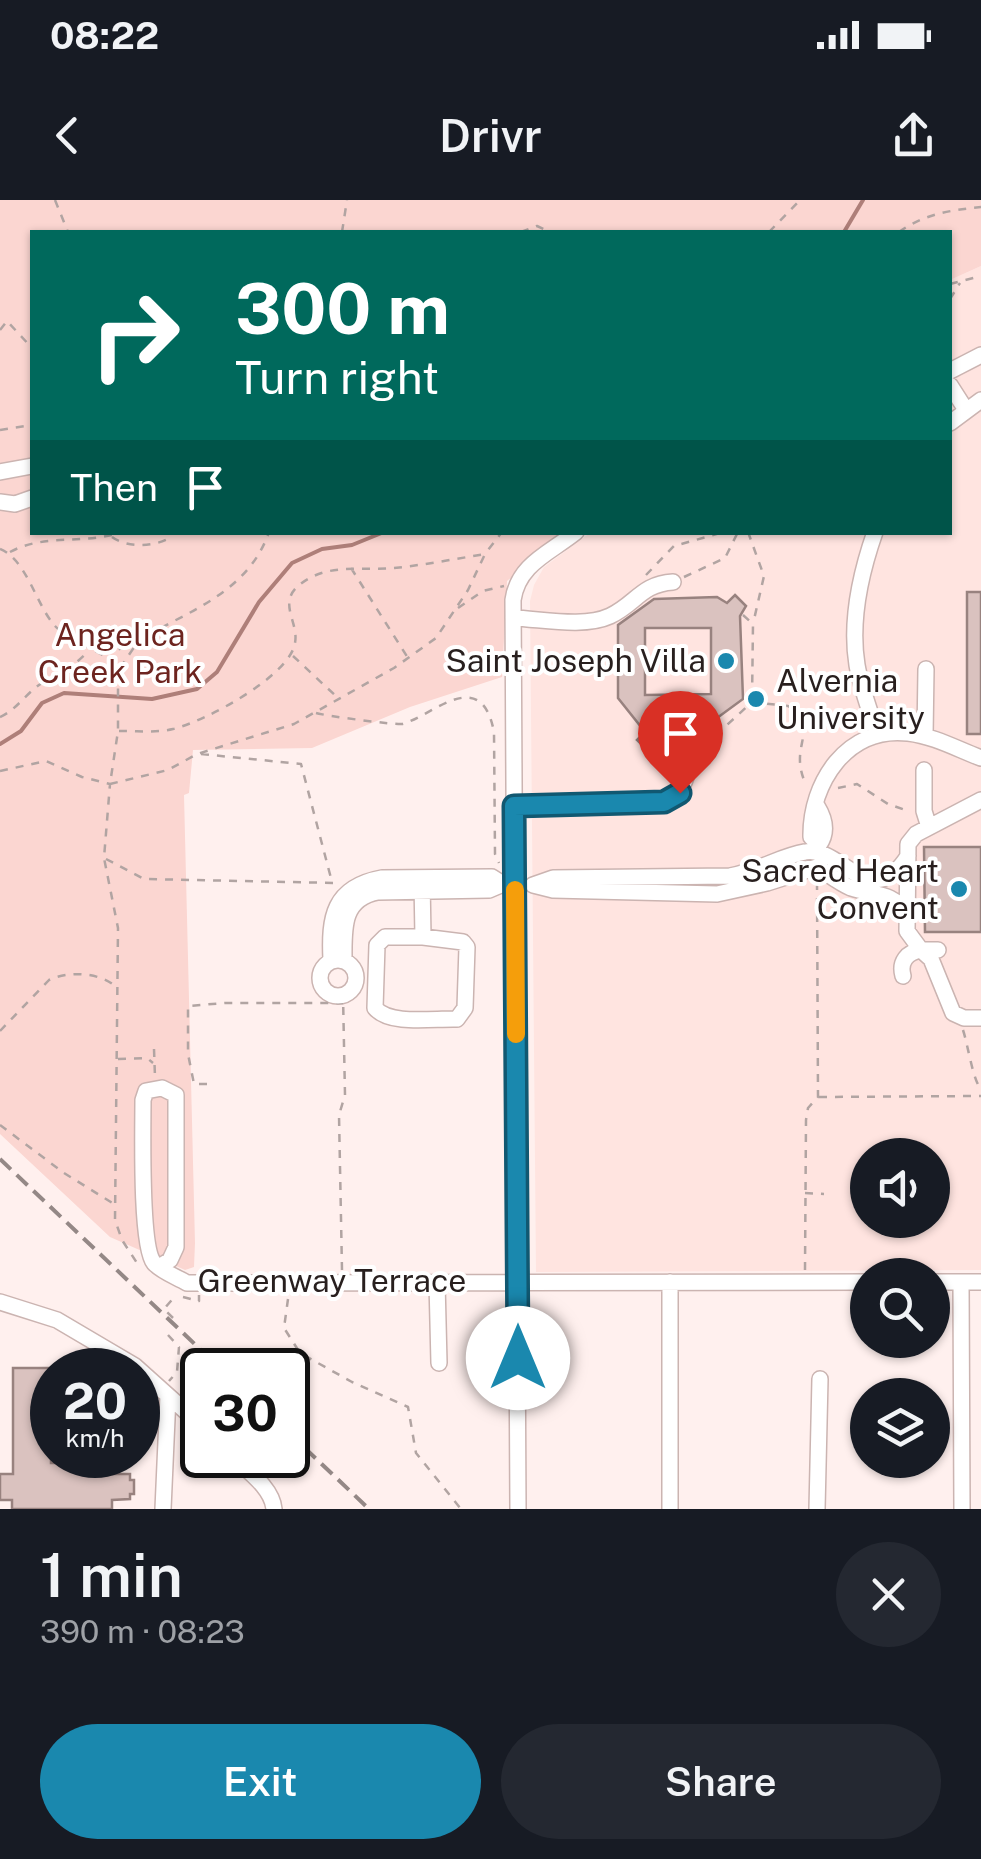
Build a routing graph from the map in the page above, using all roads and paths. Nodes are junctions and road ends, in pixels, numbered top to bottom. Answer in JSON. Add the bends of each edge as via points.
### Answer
{"nodes":[{"id":1,"x":56,"y":200,"type":"edge"},
{"id":2,"x":348,"y":200,"type":"edge"},
{"id":3,"x":800,"y":200,"type":"edge"},
{"id":4,"x":981,"y":206,"type":"edge"},
{"id":5,"x":67,"y":230,"type":"edge"},
{"id":6,"x":342,"y":230,"type":"edge"},
{"id":7,"x":771,"y":230,"type":"edge"},
{"id":8,"x":902,"y":230,"type":"edge"},
{"id":9,"x":981,"y":276,"type":"edge"},
{"id":10,"x":960,"y":282,"type":"junction"},
{"id":11,"x":952,"y":284,"type":"edge"},
{"id":12,"x":952,"y":296,"type":"edge"},
{"id":13,"x":0,"y":330,"type":"edge"},
{"id":14,"x":30,"y":346,"type":"edge"},
{"id":15,"x":981,"y":355,"type":"edge"},
{"id":16,"x":952,"y":371,"type":"edge"},
{"id":17,"x":952,"y":388,"type":"edge"},
{"id":18,"x":974,"y":405,"type":"edge"},
{"id":19,"x":952,"y":421,"type":"edge"},
{"id":20,"x":30,"y":425,"type":"edge"},
{"id":21,"x":0,"y":430,"type":"edge"},
{"id":22,"x":30,"y":466,"type":"edge"},
{"id":23,"x":0,"y":472,"type":"edge"},
{"id":24,"x":30,"y":499,"type":"edge"},
{"id":25,"x":0,"y":502,"type":"edge"},
{"id":26,"x":170,"y":535,"type":"edge"},
{"id":27,"x":268,"y":535,"type":"edge"},
{"id":28,"x":500,"y":535,"type":"edge"},
{"id":29,"x":572,"y":535,"type":"edge"},
{"id":30,"x":713,"y":535,"type":"edge"},
{"id":31,"x":737,"y":535,"type":"edge"},
{"id":32,"x":749,"y":535,"type":"edge"},
{"id":33,"x":874,"y":535,"type":"edge"},
{"id":34,"x":111,"y":536,"type":"joint"},
{"id":35,"x":0,"y":549,"type":"edge"},
{"id":36,"x":8,"y":552,"type":"junction"},
{"id":37,"x":485,"y":554,"type":"junction"},
{"id":38,"x":350,"y":567,"type":"junction"},
{"id":39,"x":673,"y":582,"type":"joint"},
{"id":40,"x":516,"y":584,"type":"junction"},
{"id":41,"x":642,"y":592,"type":"junction"},
{"id":42,"x":454,"y":610,"type":"junction"},
{"id":43,"x":743,"y":616,"type":"dead end"},
{"id":44,"x":512,"y":618,"type":"junction"},
{"id":45,"x":753,"y":624,"type":"junction"},
{"id":46,"x":136,"y":644,"type":"junction"},
{"id":47,"x":89,"y":650,"type":"junction"},
{"id":48,"x":102,"y":653,"type":"junction"},
{"id":49,"x":292,"y":655,"type":"junction"},
{"id":50,"x":408,"y":658,"type":"junction"},
{"id":51,"x":926,"y":669,"type":"dead end"},
{"id":52,"x":118,"y":671,"type":"junction"},
{"id":53,"x":338,"y":698,"type":"junction"},
{"id":54,"x":752,"y":702,"type":"junction"},
{"id":55,"x":313,"y":713,"type":"junction"},
{"id":56,"x":0,"y":717,"type":"edge"},
{"id":57,"x":118,"y":731,"type":"junction"},
{"id":58,"x":878,"y":733,"type":"junction"},
{"id":59,"x":925,"y":736,"type":"junction"},
{"id":60,"x":696,"y":750,"type":"joint"},
{"id":61,"x":197,"y":754,"type":"junction"},
{"id":62,"x":981,"y":758,"type":"edge"},
{"id":63,"x":924,"y":770,"type":"dead end"},
{"id":64,"x":0,"y":771,"type":"edge"},
{"id":65,"x":110,"y":784,"type":"junction"},
{"id":66,"x":819,"y":786,"type":"junction"},
{"id":67,"x":981,"y":800,"type":"edge"},
{"id":68,"x":514,"y":806,"type":"junction"},
{"id":69,"x":926,"y":819,"type":"junction"},
{"id":70,"x":818,"y":855,"type":"junction"},
{"id":71,"x":908,"y":856,"type":"junction"},
{"id":72,"x":104,"y":858,"type":"junction"},
{"id":73,"x":515,"y":865,"type":"junction"},
{"id":74,"x":332,"y":883,"type":"junction"},
{"id":75,"x":422,"y":884,"type":"junction"},
{"id":76,"x":509,"y":885,"type":"junction"},
{"id":77,"x":880,"y":885,"type":"junction"},
{"id":78,"x":356,"y":892,"type":"junction"},
{"id":79,"x":908,"y":914,"type":"junction"},
{"id":80,"x":423,"y":938,"type":"junction"},
{"id":81,"x":921,"y":950,"type":"junction"},
{"id":82,"x":938,"y":950,"type":"dead end"},
{"id":83,"x":338,"y":961,"type":"junction"},
{"id":84,"x":902,"y":976,"type":"dead end"},
{"id":85,"x":356,"y":977,"type":"junction"},
{"id":86,"x":376,"y":978,"type":"junction"},
{"id":87,"x":117,"y":987,"type":"junction"},
{"id":88,"x":343,"y":999,"type":"junction"},
{"id":89,"x":962,"y":1018,"type":"junction"},
{"id":90,"x":981,"y":1018,"type":"edge"},
{"id":91,"x":0,"y":1031,"type":"edge"},
{"id":92,"x":154,"y":1048,"type":"dead end"},
{"id":93,"x":118,"y":1059,"type":"junction"},
{"id":94,"x":154,"y":1064,"type":"junction"},
{"id":95,"x":207,"y":1084,"type":"dead end"},
{"id":96,"x":155,"y":1088,"type":"junction"},
{"id":97,"x":981,"y":1089,"type":"edge"},
{"id":98,"x":981,"y":1096,"type":"edge"},
{"id":99,"x":818,"y":1097,"type":"junction"},
{"id":100,"x":0,"y":1126,"type":"edge"},
{"id":101,"x":806,"y":1193,"type":"junction"},
{"id":102,"x":824,"y":1194,"type":"dead end"},
{"id":103,"x":116,"y":1205,"type":"junction"},
{"id":104,"x":152,"y":1269,"type":"junction"},
{"id":105,"x":291,"y":1282,"type":"junction"},
{"id":106,"x":342,"y":1282,"type":"junction"},
{"id":107,"x":437,"y":1282,"type":"junction"},
{"id":108,"x":518,"y":1282,"type":"junction"},
{"id":109,"x":670,"y":1282,"type":"junction"},
{"id":110,"x":806,"y":1282,"type":"junction"},
{"id":111,"x":850,"y":1282,"type":"edge"},
{"id":112,"x":950,"y":1282,"type":"edge"},
{"id":113,"x":961,"y":1282,"type":"junction"},
{"id":114,"x":981,"y":1282,"type":"edge"},
{"id":115,"x":201,"y":1283,"type":"junction"},
{"id":116,"x":166,"y":1289,"type":"dead end"},
{"id":117,"x":177,"y":1294,"type":"junction"},
{"id":118,"x":0,"y":1302,"type":"edge"},
{"id":119,"x":172,"y":1318,"type":"dead end"},
{"id":120,"x":168,"y":1335,"type":"dead end"},
{"id":121,"x":438,"y":1363,"type":"dead end"},
{"id":122,"x":820,"y":1378,"type":"dead end"},
{"id":123,"x":165,"y":1392,"type":"junction"},
{"id":124,"x":180,"y":1406,"type":"edge"},
{"id":125,"x":255,"y":1478,"type":"edge"},
{"id":126,"x":163,"y":1509,"type":"edge"},
{"id":127,"x":274,"y":1509,"type":"edge"},
{"id":128,"x":461,"y":1509,"type":"edge"},
{"id":129,"x":518,"y":1509,"type":"edge"},
{"id":130,"x":670,"y":1509,"type":"edge"},
{"id":131,"x":817,"y":1509,"type":"edge"},
{"id":132,"x":962,"y":1509,"type":"edge"}],
"edges":[{"from":1,"to":5,"type":"path"},
{"from":2,"to":6,"type":"path"},
{"from":3,"to":7,"type":"path"},
{"from":4,"to":8,"type":"path","via":[[943,211]]},
{"from":9,"to":10,"type":"path"},
{"from":10,"to":11,"type":"path"},
{"from":10,"to":12,"type":"path"},
{"from":13,"to":14,"type":"path","via":[[6,321]]},
{"from":15,"to":16,"type":"street"},
{"from":17,"to":18,"type":"street"},
{"from":18,"to":19,"type":"street"},
{"from":20,"to":21,"type":"path"},
{"from":22,"to":23,"type":"street"},
{"from":24,"to":25,"type":"street"},
{"from":26,"to":34,"type":"path","via":[[160,543],[122,544]]},
{"from":27,"to":46,"type":"path","via":[[232,587]]},
{"from":28,"to":37,"type":"path"},
{"from":29,"to":40,"type":"street","via":[[531,564]]},
{"from":30,"to":41,"type":"path","via":[[674,546],[647,570]]},
{"from":31,"to":39,"type":"path","via":[[726,558]]},
{"from":32,"to":45,"type":"path","via":[[764,576]]},
{"from":33,"to":58,"type":"street","via":[[856,645]]},
{"from":34,"to":36,"type":"path","via":[[38,541]]},
{"from":35,"to":36,"type":"path"},
{"from":36,"to":47,"type":"path","via":[[53,623]]},
{"from":37,"to":38,"type":"path","via":[[391,569]]},
{"from":37,"to":42,"type":"path"},
{"from":38,"to":49,"type":"path","via":[[319,574],[290,597]]},
{"from":38,"to":50,"type":"path"},
{"from":39,"to":41,"type":"street"},
{"from":40,"to":42,"type":"path","via":[[483,591]]},
{"from":40,"to":44,"type":"street"},
{"from":41,"to":44,"type":"street","via":[[596,621]]},
{"from":42,"to":50,"type":"path","via":[[436,638]]},
{"from":43,"to":45,"type":"path"},
{"from":44,"to":68,"type":"street"},
{"from":45,"to":54,"type":"path"},
{"from":46,"to":48,"type":"path"},
{"from":46,"to":52,"type":"path"},
{"from":47,"to":48,"type":"path"},
{"from":47,"to":56,"type":"path"},
{"from":48,"to":52,"type":"path"},
{"from":49,"to":53,"type":"path"},
{"from":49,"to":57,"type":"path","via":[[222,710],[174,729]]},
{"from":50,"to":53,"type":"path"},
{"from":51,"to":59,"type":"street"},
{"from":52,"to":57,"type":"path"},
{"from":53,"to":55,"type":"path"},
{"from":54,"to":60,"type":"path"},
{"from":54,"to":66,"type":"path","via":[[804,715],[798,767],[806,785]]},
{"from":55,"to":61,"type":"path"},
{"from":55,"to":73,"type":"path","via":[[397,725],[453,698],[474,700],[492,718],[494,732],[495,854],[504,866]]},
{"from":57,"to":65,"type":"path"},
{"from":58,"to":59,"type":"street"},
{"from":58,"to":66,"type":"street","via":[[849,749]]},
{"from":59,"to":62,"type":"street"},
{"from":60,"to":68,"type":"street","via":[[680,793],[664,802]]},
{"from":61,"to":65,"type":"path","via":[[168,770]]},
{"from":61,"to":74,"type":"path","via":[[301,764]]},
{"from":63,"to":69,"type":"street"},
{"from":64,"to":65,"type":"path","via":[[46,761]]},
{"from":65,"to":72,"type":"path"},
{"from":66,"to":69,"type":"path","via":[[857,784]]},
{"from":66,"to":70,"type":"street","via":[[811,817]]},
{"from":67,"to":69,"type":"street"},
{"from":68,"to":73,"type":"street"},
{"from":69,"to":71,"type":"street","via":[[910,840]]},
{"from":70,"to":76,"type":"street","via":[[767,883],[717,894]]},
{"from":70,"to":77,"type":"street","via":[[848,886]]},
{"from":70,"to":99,"type":"path"},
{"from":71,"to":77,"type":"street"},
{"from":71,"to":79,"type":"street"},
{"from":72,"to":74,"type":"path","via":[[144,879]]},
{"from":72,"to":87,"type":"path","via":[[118,928]]},
{"from":73,"to":76,"type":"street"},
{"from":74,"to":78,"type":"path"},
{"from":75,"to":76,"type":"street","via":[[490,890]]},
{"from":75,"to":78,"type":"street"},
{"from":75,"to":80,"type":"street"},
{"from":76,"to":108,"type":"street"},
{"from":77,"to":79,"type":"street"},
{"from":78,"to":83,"type":"street"},
{"from":79,"to":81,"type":"street","via":[[908,936]]},
{"from":80,"to":86,"type":"street","via":[[380,939]]},
{"from":80,"to":86,"type":"street","via":[[467,947],[462,1015],[382,1015],[375,1008]]},
{"from":81,"to":82,"type":"street"},
{"from":81,"to":84,"type":"street","via":[[906,957]]},
{"from":81,"to":89,"type":"street","via":[[931,959],[950,1009]]},
{"from":83,"to":85,"type":"street","via":[[352,966]]},
{"from":83,"to":88,"type":"street","via":[[322,967],[320,983]]},
{"from":85,"to":86,"type":"street"},
{"from":85,"to":88,"type":"street"},
{"from":87,"to":91,"type":"path","via":[[100,976],[58,976]]},
{"from":87,"to":93,"type":"path"},
{"from":88,"to":95,"type":"path","via":[[188,1006],[194,1084]]},
{"from":88,"to":106,"type":"path"},
{"from":89,"to":90,"type":"street"},
{"from":89,"to":97,"type":"path"},
{"from":92,"to":94,"type":"path"},
{"from":93,"to":94,"type":"path"},
{"from":93,"to":103,"type":"path"},
{"from":94,"to":96,"type":"path"},
{"from":96,"to":104,"type":"street","via":[[143,1100]]},
{"from":96,"to":104,"type":"street","via":[[176,1095],[176,1247],[170,1260]]},
{"from":98,"to":99,"type":"path"},
{"from":99,"to":101,"type":"path","via":[[806,1120]]},
{"from":100,"to":103,"type":"path"},
{"from":101,"to":102,"type":"path"},
{"from":101,"to":110,"type":"path"},
{"from":103,"to":104,"type":"path","via":[[122,1240]]},
{"from":104,"to":115,"type":"street","name":"Greenway Terrace"},
{"from":105,"to":106,"type":"street","name":"Greenway Terrace"},
{"from":105,"to":115,"type":"street","name":"Greenway Terrace"},
{"from":105,"to":128,"type":"path","via":[[284,1328],[300,1353],[408,1408],[416,1452]]},
{"from":106,"to":107,"type":"street","name":"Greenway Terrace"},
{"from":107,"to":108,"type":"street","name":"Greenway Terrace"},
{"from":107,"to":121,"type":"street"},
{"from":108,"to":109,"type":"street","name":"Greenway Terrace"},
{"from":108,"to":129,"type":"street"},
{"from":109,"to":110,"type":"street","name":"Greenway Terrace"},
{"from":109,"to":130,"type":"street"},
{"from":110,"to":111,"type":"street","name":"Greenway Terrace"},
{"from":112,"to":113,"type":"street"},
{"from":113,"to":114,"type":"street"},
{"from":113,"to":132,"type":"street"},
{"from":115,"to":117,"type":"path","via":[[199,1301]]},
{"from":116,"to":117,"type":"path"},
{"from":117,"to":119,"type":"path","via":[[164,1310]]},
{"from":118,"to":123,"type":"street","via":[[57,1320]]},
{"from":120,"to":123,"type":"path","via":[[179,1347],[177,1372]]},
{"from":122,"to":131,"type":"street"},
{"from":123,"to":124,"type":"street"},
{"from":123,"to":126,"type":"street"},
{"from":125,"to":127,"type":"street"}]}
